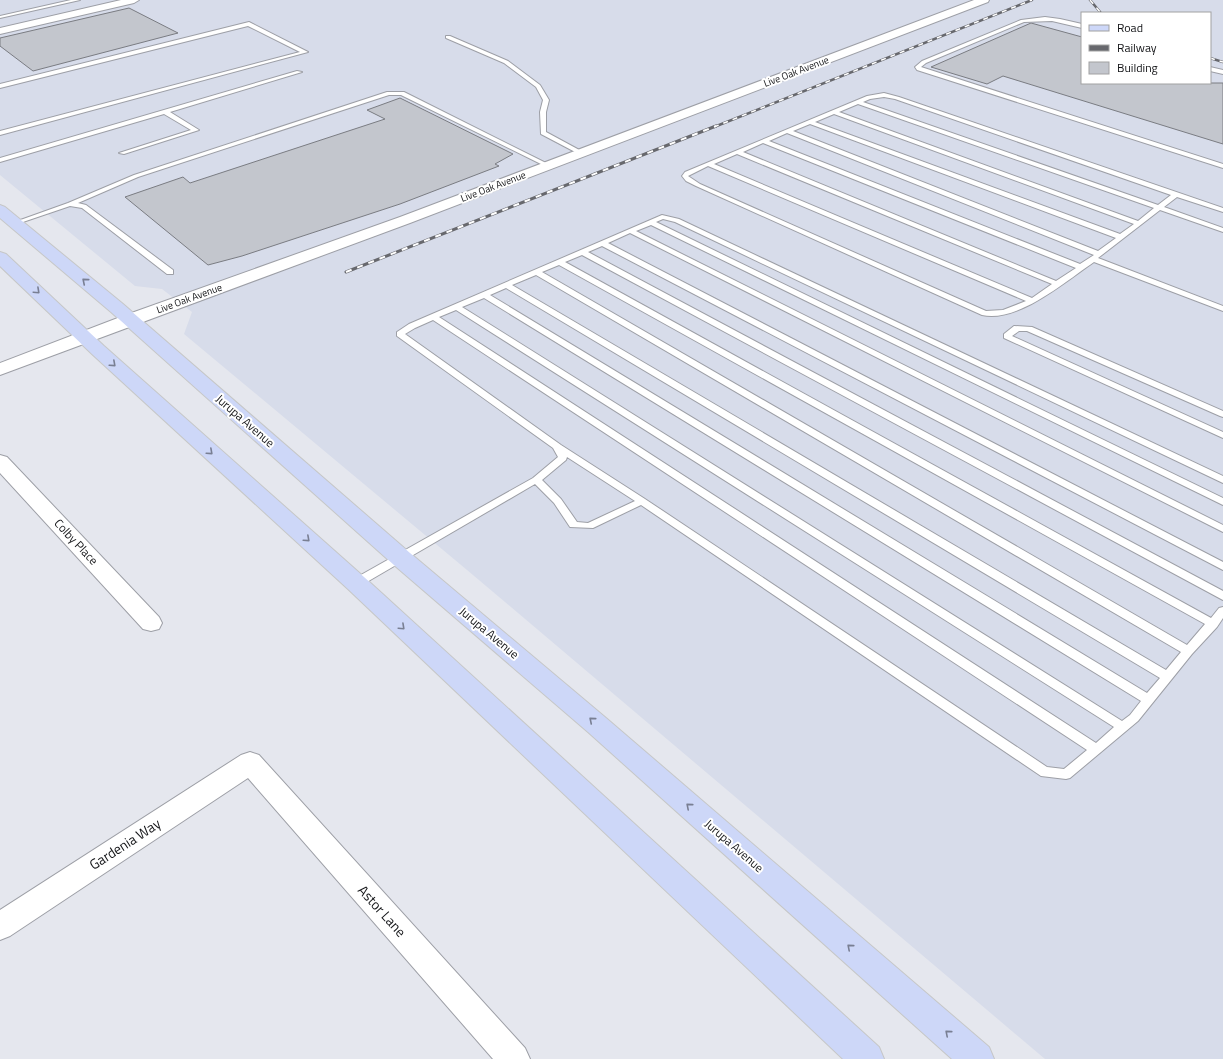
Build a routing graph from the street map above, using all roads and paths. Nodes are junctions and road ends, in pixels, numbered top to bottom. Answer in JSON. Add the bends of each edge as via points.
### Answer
{"nodes":[{"id":1,"x":78,"y":0,"type":"edge"},
{"id":2,"x":134,"y":0,"type":"edge"},
{"id":3,"x":984,"y":0,"type":"edge"},
{"id":4,"x":0,"y":17,"type":"edge"},
{"id":5,"x":1081,"y":26,"type":"edge"},
{"id":6,"x":0,"y":31,"type":"edge"},
{"id":7,"x":448,"y":37,"type":"dead end"},
{"id":8,"x":1211,"y":69,"type":"edge"},
{"id":9,"x":299,"y":72,"type":"dead end"},
{"id":10,"x":1223,"y":72,"type":"edge"},
{"id":11,"x":0,"y":86,"type":"edge"},
{"id":12,"x":858,"y":102,"type":"junction"},
{"id":13,"x":166,"y":112,"type":"junction"},
{"id":14,"x":834,"y":112,"type":"junction"},
{"id":15,"x":810,"y":122,"type":"junction"},
{"id":16,"x":787,"y":131,"type":"junction"},
{"id":17,"x":0,"y":133,"type":"edge"},
{"id":18,"x":763,"y":141,"type":"junction"},
{"id":19,"x":737,"y":152,"type":"junction"},
{"id":20,"x":122,"y":153,"type":"dead end"},
{"id":21,"x":581,"y":153,"type":"junction"},
{"id":22,"x":0,"y":160,"type":"edge"},
{"id":23,"x":708,"y":164,"type":"junction"},
{"id":24,"x":547,"y":165,"type":"junction"},
{"id":25,"x":1223,"y":166,"type":"edge"},
{"id":26,"x":1176,"y":194,"type":"junction"},
{"id":27,"x":70,"y":204,"type":"junction"},
{"id":28,"x":1159,"y":207,"type":"junction"},
{"id":29,"x":0,"y":210,"type":"edge"},
{"id":30,"x":1223,"y":210,"type":"edge"},
{"id":31,"x":651,"y":222,"type":"junction"},
{"id":32,"x":1138,"y":223,"type":"junction"},
{"id":33,"x":15,"y":224,"type":"junction"},
{"id":34,"x":1223,"y":230,"type":"edge"},
{"id":35,"x":631,"y":231,"type":"junction"},
{"id":36,"x":1120,"y":237,"type":"junction"},
{"id":37,"x":603,"y":243,"type":"junction"},
{"id":38,"x":582,"y":252,"type":"junction"},
{"id":39,"x":1099,"y":254,"type":"junction"},
{"id":40,"x":0,"y":256,"type":"edge"},
{"id":41,"x":1092,"y":259,"type":"junction"},
{"id":42,"x":559,"y":262,"type":"junction"},
{"id":43,"x":1080,"y":267,"type":"junction"},
{"id":44,"x":170,"y":272,"type":"dead end"},
{"id":45,"x":536,"y":272,"type":"junction"},
{"id":46,"x":1058,"y":284,"type":"junction"},
{"id":47,"x":506,"y":285,"type":"junction"},
{"id":48,"x":485,"y":295,"type":"junction"},
{"id":49,"x":1032,"y":302,"type":"junction"},
{"id":50,"x":457,"y":307,"type":"junction"},
{"id":51,"x":1223,"y":309,"type":"edge"},
{"id":52,"x":434,"y":317,"type":"junction"},
{"id":53,"x":129,"y":320,"type":"junction"},
{"id":54,"x":86,"y":337,"type":"junction"},
{"id":55,"x":0,"y":369,"type":"edge"},
{"id":56,"x":1223,"y":414,"type":"edge"},
{"id":57,"x":1223,"y":435,"type":"edge"},
{"id":58,"x":557,"y":446,"type":"junction"},
{"id":59,"x":0,"y":462,"type":"edge"},
{"id":60,"x":536,"y":480,"type":"junction"},
{"id":61,"x":1223,"y":480,"type":"edge"},
{"id":62,"x":642,"y":501,"type":"junction"},
{"id":63,"x":1223,"y":502,"type":"edge"},
{"id":64,"x":1223,"y":529,"type":"edge"},
{"id":65,"x":402,"y":558,"type":"junction"},
{"id":66,"x":1223,"y":566,"type":"edge"},
{"id":67,"x":356,"y":584,"type":"junction"},
{"id":68,"x":1223,"y":596,"type":"edge"},
{"id":69,"x":1223,"y":611,"type":"edge"},
{"id":70,"x":151,"y":623,"type":"dead end"},
{"id":71,"x":1213,"y":624,"type":"junction"},
{"id":72,"x":1188,"y":651,"type":"junction"},
{"id":73,"x":1168,"y":677,"type":"junction"},
{"id":74,"x":1149,"y":700,"type":"junction"},
{"id":75,"x":1123,"y":728,"type":"junction"},
{"id":76,"x":1096,"y":749,"type":"junction"},
{"id":77,"x":250,"y":763,"type":"joint"},
{"id":78,"x":0,"y":926,"type":"edge"},
{"id":79,"x":514,"y":1059,"type":"edge"},
{"id":80,"x":867,"y":1059,"type":"edge"},
{"id":81,"x":977,"y":1059,"type":"edge"}],
"edges":[{"from":1,"to":4,"type":"lane"},
{"from":2,"to":6,"type":"street"},
{"from":3,"to":21,"type":"street","name":"Live Oak Avenue"},
{"from":5,"to":25,"type":"lane","via":[[1048,19],[1023,21],[918,66],[919,69]]},
{"from":7,"to":21,"type":"lane","via":[[506,62],[538,86],[546,100],[543,133]]},
{"from":8,"to":10,"type":"lane"},
{"from":9,"to":13,"type":"lane"},
{"from":11,"to":17,"type":"lane","via":[[249,24],[305,52]]},
{"from":12,"to":14,"type":"lane"},
{"from":12,"to":26,"type":"lane","via":[[884,95],[897,98]]},
{"from":12,"to":28,"type":"lane"},
{"from":13,"to":20,"type":"lane","via":[[196,130]]},
{"from":13,"to":22,"type":"lane"},
{"from":14,"to":15,"type":"lane"},
{"from":14,"to":32,"type":"lane"},
{"from":15,"to":16,"type":"lane"},
{"from":15,"to":36,"type":"lane"},
{"from":16,"to":18,"type":"lane"},
{"from":16,"to":39,"type":"lane"},
{"from":18,"to":19,"type":"lane"},
{"from":18,"to":43,"type":"lane"},
{"from":19,"to":23,"type":"lane"},
{"from":19,"to":46,"type":"lane"},
{"from":21,"to":24,"type":"street","name":"Live Oak Avenue"},
{"from":23,"to":49,"type":"lane"},
{"from":23,"to":49,"type":"lane","via":[[687,173],[688,180],[985,313],[1004,312]]},
{"from":24,"to":27,"type":"lane","via":[[402,93],[389,93],[136,176]]},
{"from":24,"to":53,"type":"street","name":"Live Oak Avenue","via":[[405,220]]},
{"from":26,"to":28,"type":"lane"},
{"from":26,"to":30,"type":"lane"},
{"from":27,"to":33,"type":"lane"},
{"from":27,"to":44,"type":"lane","via":[[84,206]]},
{"from":28,"to":32,"type":"lane"},
{"from":28,"to":34,"type":"lane"},
{"from":29,"to":33,"type":"main road","name":"Jurupa Avenue"},
{"from":31,"to":35,"type":"lane"},
{"from":31,"to":61,"type":"lane","via":[[662,217],[677,220]]},
{"from":31,"to":63,"type":"lane"},
{"from":32,"to":36,"type":"lane"},
{"from":53,"to":33,"type":"main road","name":"Jurupa Avenue","one_way":true},
{"from":35,"to":37,"type":"lane"},
{"from":35,"to":64,"type":"lane"},
{"from":36,"to":39,"type":"lane"},
{"from":37,"to":38,"type":"lane"},
{"from":37,"to":66,"type":"lane"},
{"from":38,"to":42,"type":"lane"},
{"from":38,"to":68,"type":"lane"},
{"from":39,"to":41,"type":"lane"},
{"from":40,"to":54,"type":"main road","one_way":true},
{"from":41,"to":43,"type":"lane"},
{"from":41,"to":51,"type":"lane"},
{"from":42,"to":45,"type":"lane"},
{"from":42,"to":71,"type":"lane"},
{"from":43,"to":46,"type":"lane"},
{"from":45,"to":47,"type":"lane"},
{"from":45,"to":72,"type":"lane"},
{"from":46,"to":49,"type":"lane"},
{"from":47,"to":48,"type":"lane"},
{"from":47,"to":73,"type":"lane"},
{"from":48,"to":50,"type":"lane"},
{"from":48,"to":74,"type":"lane"},
{"from":50,"to":52,"type":"lane"},
{"from":50,"to":75,"type":"lane"},
{"from":52,"to":58,"type":"lane","via":[[400,334]]},
{"from":52,"to":76,"type":"lane"},
{"from":53,"to":54,"type":"street","name":"Live Oak Avenue"},
{"from":53,"to":65,"type":"main road","name":"Jurupa Avenue"},
{"from":54,"to":55,"type":"street","name":"Live Oak Avenue"},
{"from":54,"to":67,"type":"main road","one_way":true,"via":[[103,356]]},
{"from":56,"to":57,"type":"lane","via":[[1030,329],[1017,328],[1007,336]]},
{"from":58,"to":60,"type":"lane","via":[[563,458]]},
{"from":58,"to":62,"type":"lane"},
{"from":59,"to":70,"type":"street","name":"Colby Place"},
{"from":60,"to":62,"type":"lane","via":[[548,489],[574,525],[589,526]]},
{"from":60,"to":65,"type":"lane"},
{"from":62,"to":76,"type":"lane","via":[[1045,772],[1066,774]]},
{"from":65,"to":67,"type":"lane"},
{"from":81,"to":65,"type":"main road","name":"Jurupa Avenue","one_way":true,"via":[[603,730]]},
{"from":67,"to":80,"type":"main road","one_way":true},
{"from":69,"to":71,"type":"lane"},
{"from":71,"to":72,"type":"lane"},
{"from":72,"to":73,"type":"lane"},
{"from":73,"to":74,"type":"lane"},
{"from":74,"to":75,"type":"lane"},
{"from":75,"to":76,"type":"lane"},
{"from":77,"to":78,"type":"street","name":"Gardenia Way"},
{"from":77,"to":79,"type":"street","name":"Astor Lane"}]}
